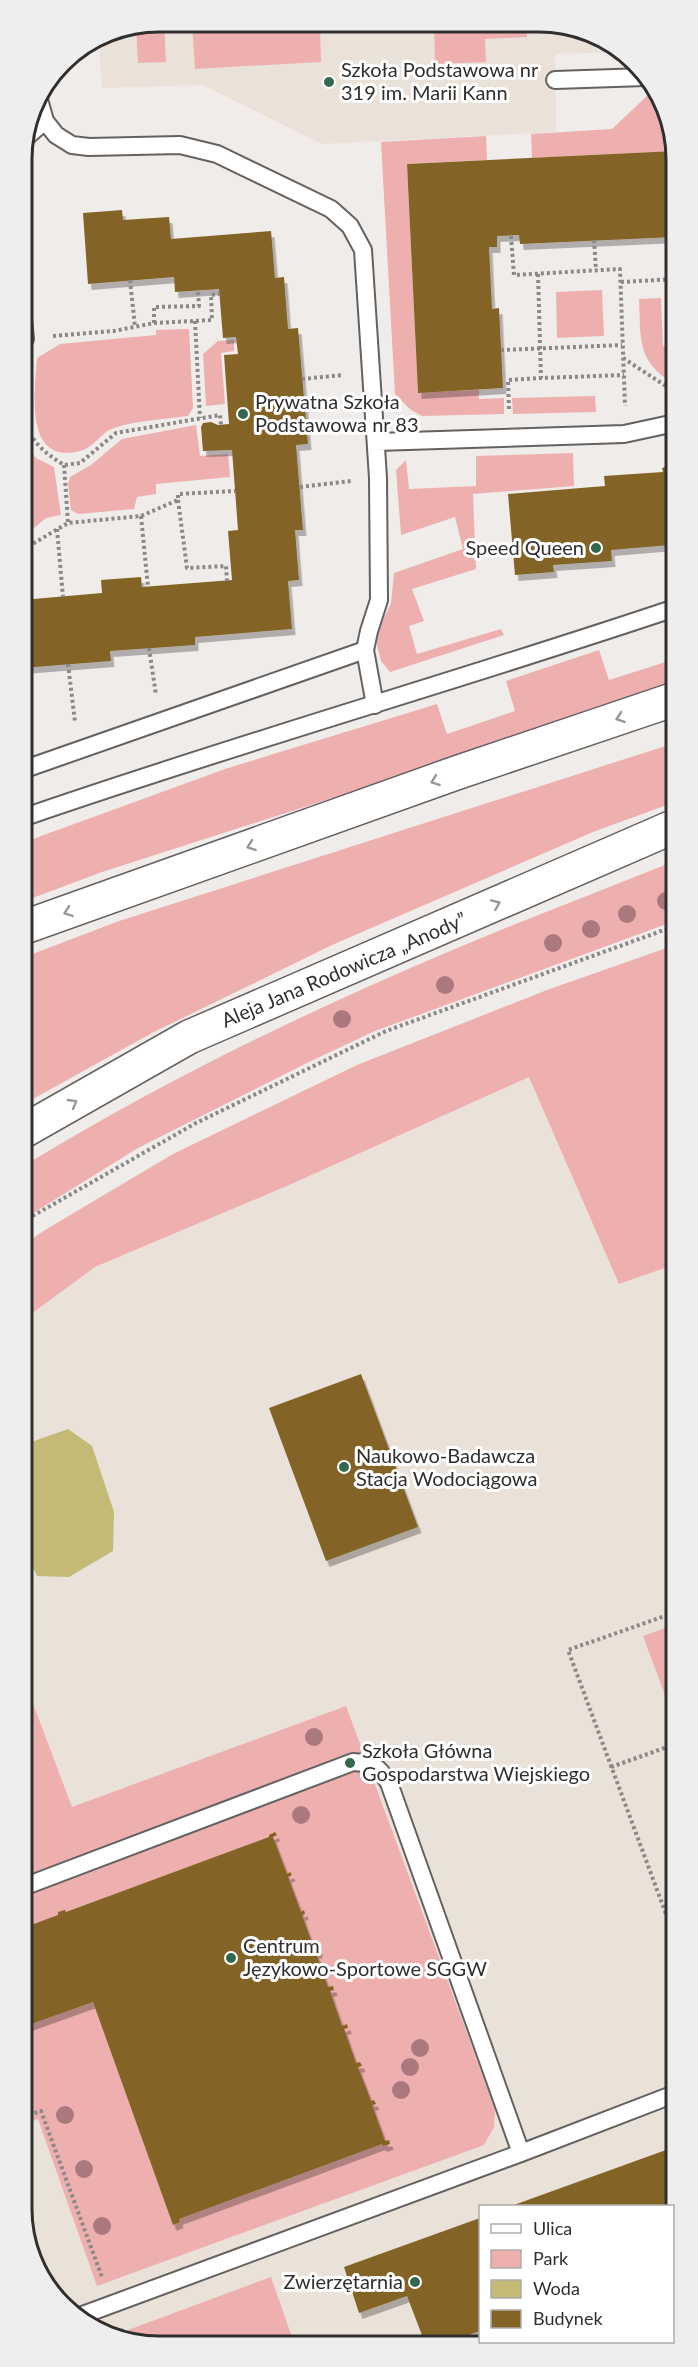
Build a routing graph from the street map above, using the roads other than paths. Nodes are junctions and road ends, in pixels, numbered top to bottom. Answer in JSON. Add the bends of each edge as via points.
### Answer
{"nodes":[{"id":1,"x":637,"y":77,"type":"edge"},
{"id":2,"x":555,"y":80,"type":"dead end"},
{"id":3,"x":42,"y":109,"type":"edge"},
{"id":4,"x":45,"y":121,"type":"junction"},
{"id":5,"x":35,"y":129,"type":"edge"},
{"id":6,"x":666,"y":425,"type":"edge"},
{"id":7,"x":377,"y":442,"type":"junction"},
{"id":8,"x":666,"y":611,"type":"edge"},
{"id":9,"x":365,"y":650,"type":"junction"},
{"id":10,"x":666,"y":702,"type":"edge"},
{"id":11,"x":375,"y":705,"type":"junction"},
{"id":12,"x":32,"y":767,"type":"edge"},
{"id":13,"x":32,"y":815,"type":"edge"},
{"id":14,"x":666,"y":830,"type":"edge"},
{"id":15,"x":32,"y":924,"type":"edge"},
{"id":16,"x":32,"y":1126,"type":"edge"},
{"id":17,"x":32,"y":1884,"type":"edge"},
{"id":18,"x":666,"y":2097,"type":"edge"},
{"id":19,"x":521,"y":2153,"type":"junction"},
{"id":20,"x":87,"y":2313,"type":"edge"}],
"edges":[{"from":1,"to":2,"type":"lane"},
{"from":3,"to":4,"type":"lane"},
{"from":4,"to":5,"type":"lane"},
{"from":4,"to":7,"type":"lane","via":[[56,135],[72,145],[180,145],[217,154],[331,209],[350,226],[363,250]]},
{"from":6,"to":7,"type":"lane","via":[[624,434]]},
{"from":7,"to":9,"type":"lane","via":[[379,600]]},
{"from":8,"to":11,"type":"lane"},
{"from":9,"to":11,"type":"lane"},
{"from":9,"to":12,"type":"lane"},
{"from":10,"to":15,"type":"main road","one_way":true},
{"from":11,"to":13,"type":"lane","via":[[232,747]]},
{"from":16,"to":14,"type":"main road","name":"Aleja Jana Rodowicza „Anody”","one_way":true,"via":[[189,1037]]},
{"from":17,"to":19,"type":"lane","via":[[354,1762],[379,1768],[389,1783]]},
{"from":18,"to":19,"type":"lane"},
{"from":19,"to":20,"type":"lane"}]}
